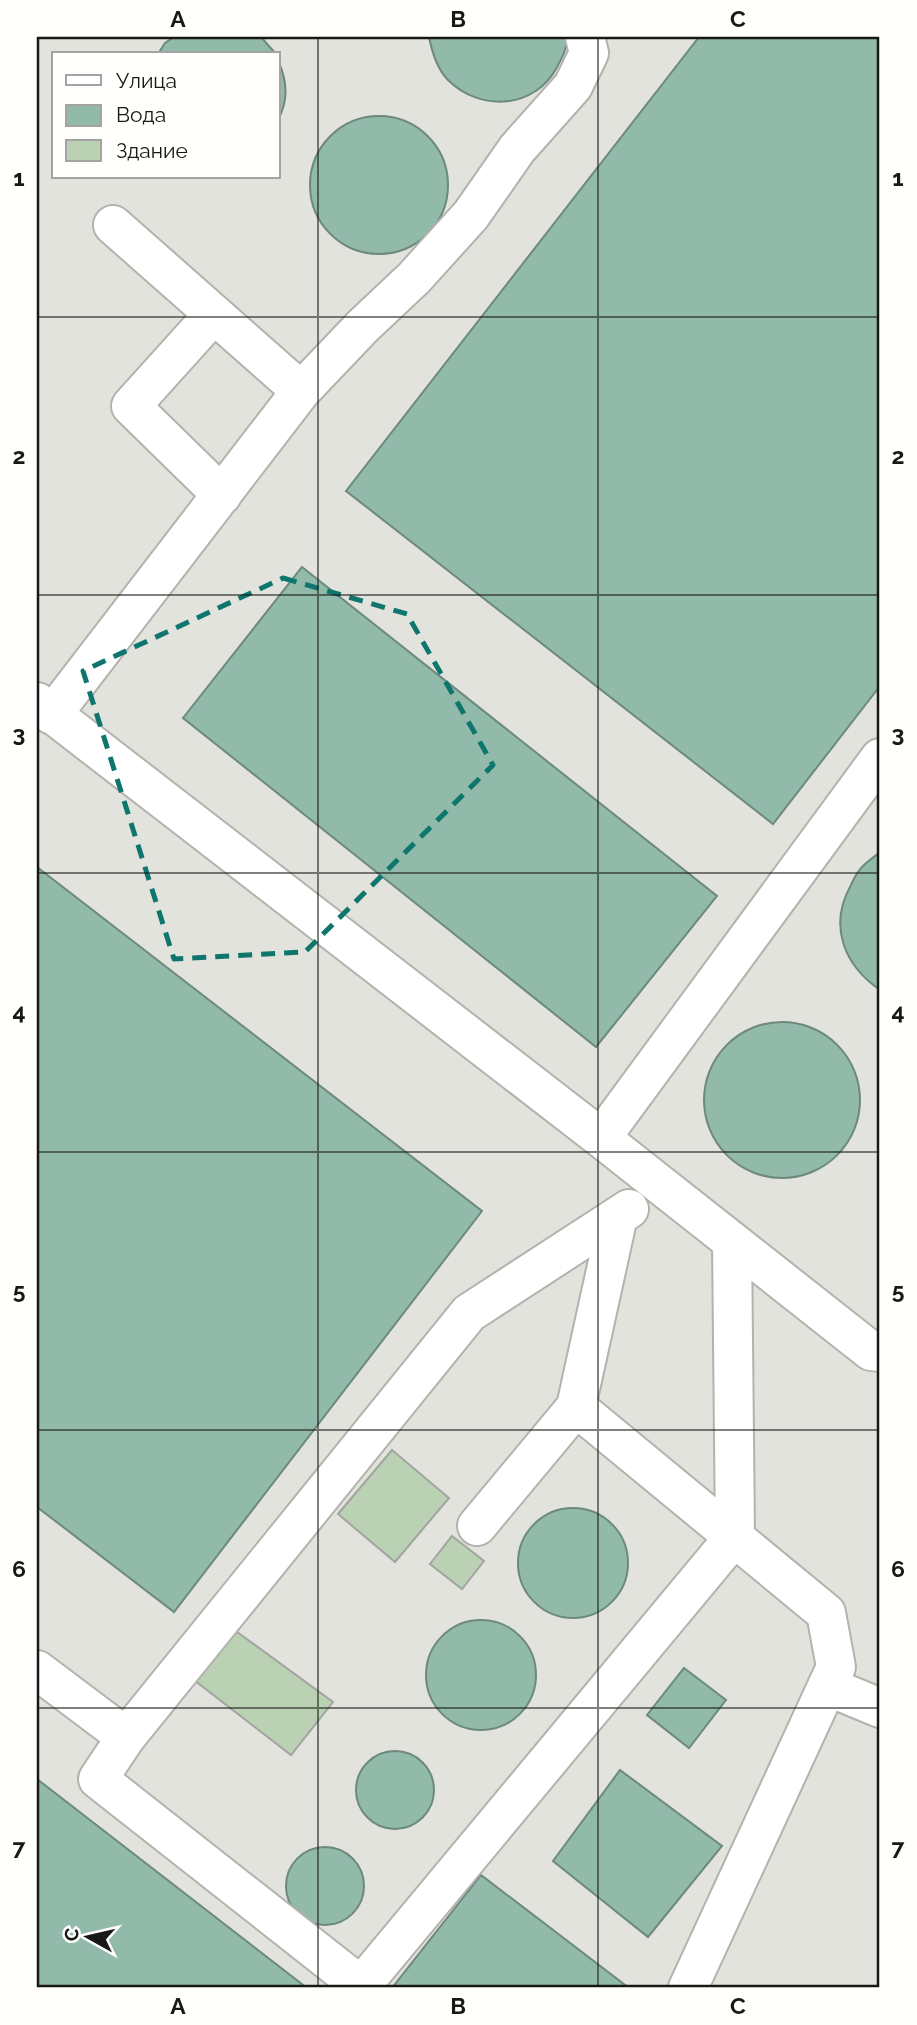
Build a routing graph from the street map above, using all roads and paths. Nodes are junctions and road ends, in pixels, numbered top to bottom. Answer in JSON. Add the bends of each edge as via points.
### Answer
{"nodes":[{"id":1,"x":585,"y":37,"type":"edge"},
{"id":2,"x":113,"y":225,"type":"dead end"},
{"id":3,"x":214,"y":314,"type":"junction"},
{"id":4,"x":302,"y":391,"type":"junction"},
{"id":5,"x":222,"y":495,"type":"junction"},
{"id":6,"x":42,"y":710,"type":"edge"},
{"id":7,"x":880,"y":758,"type":"edge"},
{"id":8,"x":601,"y":1138,"type":"junction"},
{"id":9,"x":663,"y":1187,"type":"junction"},
{"id":10,"x":618,"y":1216,"type":"junction"},
{"id":11,"x":732,"y":1242,"type":"junction"},
{"id":12,"x":880,"y":1352,"type":"edge"},
{"id":13,"x":576,"y":1406,"type":"junction"},
{"id":14,"x":477,"y":1525,"type":"dead end"},
{"id":15,"x":735,"y":1536,"type":"junction"},
{"id":16,"x":37,"y":1670,"type":"edge"},
{"id":17,"x":827,"y":1686,"type":"junction"},
{"id":18,"x":880,"y":1708,"type":"edge"},
{"id":19,"x":126,"y":1737,"type":"junction"},
{"id":20,"x":360,"y":1987,"type":"edge"},
{"id":21,"x":688,"y":1988,"type":"edge"}],
"edges":[{"from":1,"to":4,"type":"lane","via":[[589,53],[573,86],[517,149],[471,215]]},
{"from":2,"to":3,"type":"lane"},
{"from":3,"to":4,"type":"lane"},
{"from":3,"to":5,"type":"lane","via":[[131,406]]},
{"from":4,"to":5,"type":"lane"},
{"from":5,"to":6,"type":"lane"},
{"from":6,"to":8,"type":"lane"},
{"from":7,"to":8,"type":"lane"},
{"from":8,"to":9,"type":"lane"},
{"from":9,"to":10,"type":"lane"},
{"from":9,"to":11,"type":"lane"},
{"from":10,"to":13,"type":"lane"},
{"from":10,"to":19,"type":"lane","via":[[469,1312]]},
{"from":11,"to":12,"type":"lane","via":[[871,1352]]},
{"from":11,"to":15,"type":"lane"},
{"from":13,"to":14,"type":"lane"},
{"from":13,"to":15,"type":"lane"},
{"from":15,"to":17,"type":"lane","via":[[827,1613],[836,1667]]},
{"from":15,"to":20,"type":"lane"},
{"from":16,"to":19,"type":"lane"},
{"from":17,"to":18,"type":"lane"},
{"from":17,"to":21,"type":"lane"},
{"from":19,"to":20,"type":"lane","via":[[98,1779]]}]}
